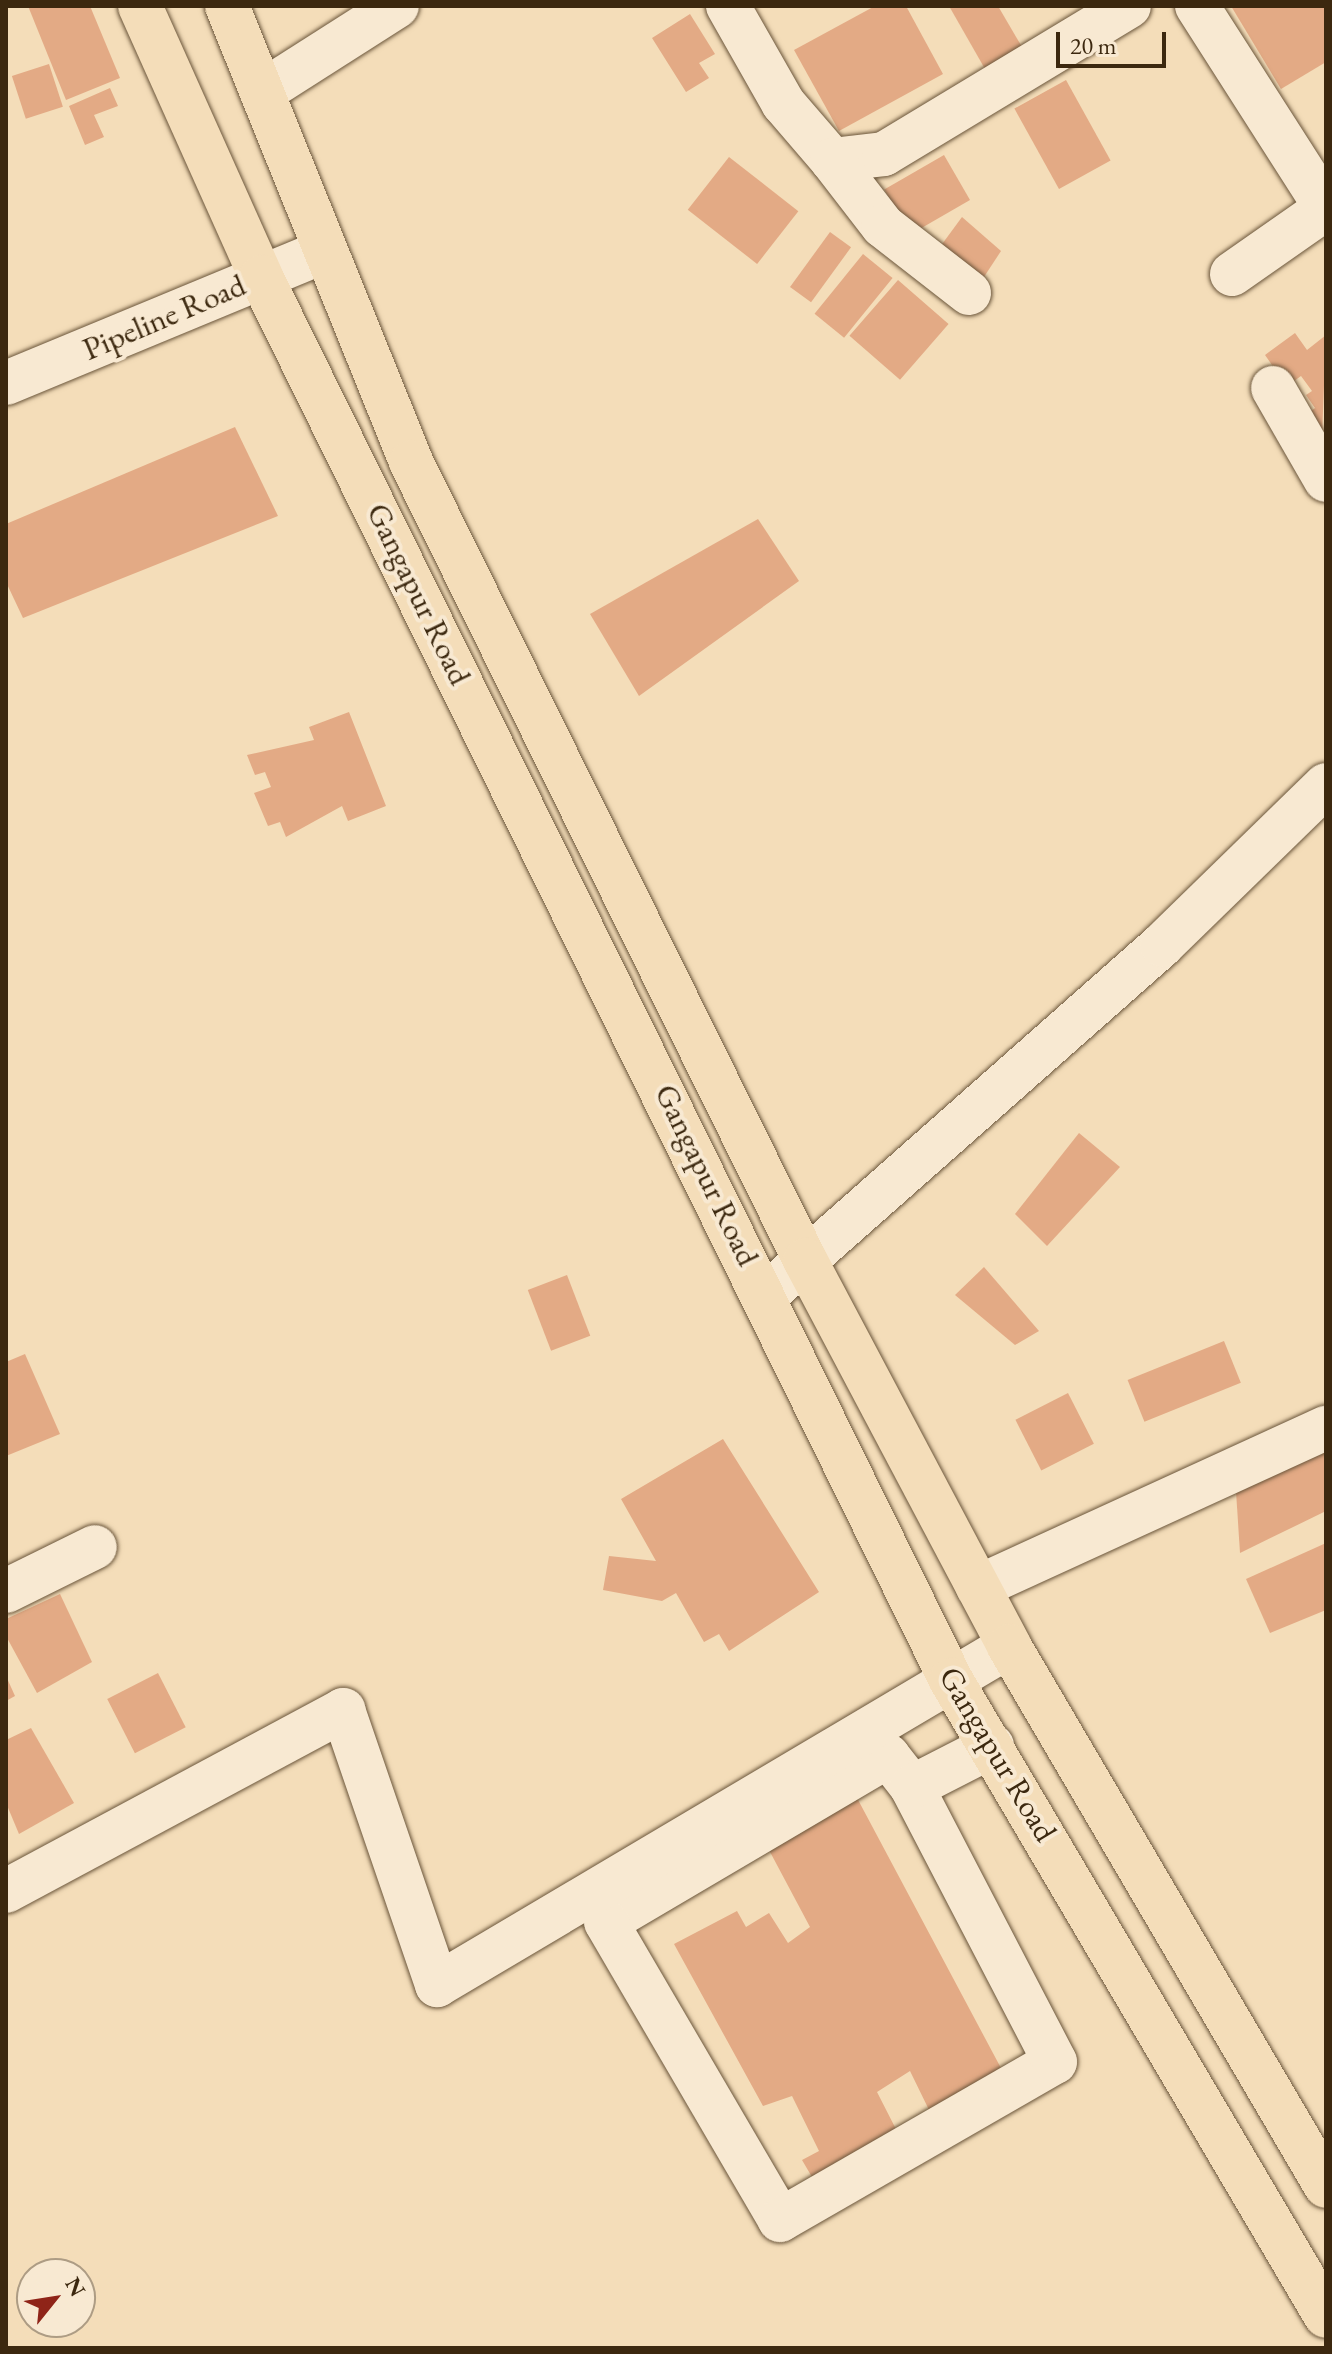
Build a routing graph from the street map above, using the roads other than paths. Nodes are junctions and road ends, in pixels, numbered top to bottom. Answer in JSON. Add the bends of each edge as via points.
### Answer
{"nodes":[{"id":1,"x":140,"y":6,"type":"edge"},
{"id":2,"x":227,"y":6,"type":"edge"},
{"id":3,"x":397,"y":6,"type":"edge"},
{"id":4,"x":728,"y":6,"type":"edge"},
{"id":5,"x":1129,"y":6,"type":"edge"},
{"id":6,"x":1197,"y":6,"type":"edge"},
{"id":7,"x":262,"y":92,"type":"junction"},
{"id":8,"x":832,"y":160,"type":"junction"},
{"id":9,"x":1324,"y":210,"type":"edge"},
{"id":10,"x":322,"y":252,"type":"junction"},
{"id":11,"x":1232,"y":274,"type":"dead end"},
{"id":12,"x":261,"y":277,"type":"junction"},
{"id":13,"x":969,"y":293,"type":"dead end"},
{"id":14,"x":6,"y":383,"type":"edge"},
{"id":15,"x":1273,"y":388,"type":"dead end"},
{"id":16,"x":1325,"y":478,"type":"edge"},
{"id":17,"x":1326,"y":785,"type":"edge"},
{"id":18,"x":805,"y":1260,"type":"junction"},
{"id":19,"x":767,"y":1294,"type":"junction"},
{"id":20,"x":1326,"y":1428,"type":"edge"},
{"id":21,"x":95,"y":1547,"type":"dead end"},
{"id":22,"x":978,"y":1587,"type":"junction"},
{"id":23,"x":6,"y":1591,"type":"edge"},
{"id":24,"x":1009,"y":1646,"type":"junction"},
{"id":25,"x":951,"y":1680,"type":"junction"},
{"id":26,"x":992,"y":1746,"type":"junction"},
{"id":27,"x":912,"y":1787,"type":"junction"},
{"id":28,"x":6,"y":1891,"type":"edge"},
{"id":29,"x":1326,"y":2186,"type":"edge"},
{"id":30,"x":1326,"y":2316,"type":"edge"}],
"edges":[{"from":1,"to":12,"type":"main road","name":"Gangapur Road"},
{"from":2,"to":7,"type":"main road","name":"Gangapur Road"},
{"from":3,"to":7,"type":"street"},
{"from":4,"to":8,"type":"street","via":[[783,103]]},
{"from":5,"to":8,"type":"street","via":[[884,154]]},
{"from":6,"to":9,"type":"street"},
{"from":7,"to":10,"type":"main road","name":"Gangapur Road"},
{"from":8,"to":13,"type":"street","via":[[883,226]]},
{"from":9,"to":11,"type":"street"},
{"from":10,"to":12,"type":"street","name":"Pipeline Road"},
{"from":10,"to":18,"type":"main road","name":"Gangapur Road","via":[[411,462]]},
{"from":12,"to":14,"type":"street","name":"Pipeline Road"},
{"from":12,"to":19,"type":"main road","name":"Gangapur Road"},
{"from":15,"to":16,"type":"street"},
{"from":17,"to":18,"type":"street","via":[[1162,945]]},
{"from":18,"to":19,"type":"street"},
{"from":18,"to":22,"type":"main road","name":"Gangapur Road"},
{"from":19,"to":25,"type":"main road","name":"Gangapur Road"},
{"from":20,"to":22,"type":"street"},
{"from":21,"to":23,"type":"street"},
{"from":22,"to":24,"type":"main road","name":"Gangapur Road"},
{"from":24,"to":25,"type":"street"},
{"from":24,"to":29,"type":"main road","name":"Gangapur Road"},
{"from":25,"to":26,"type":"main road","name":"Gangapur Road"},
{"from":25,"to":28,"type":"street","via":[[437,1985],[343,1710]]},
{"from":26,"to":27,"type":"street"},
{"from":26,"to":30,"type":"main road","name":"Gangapur Road"},
{"from":27,"to":27,"type":"street","via":[[1055,2062],[780,2220],[606,1922],[888,1756]]}]}
